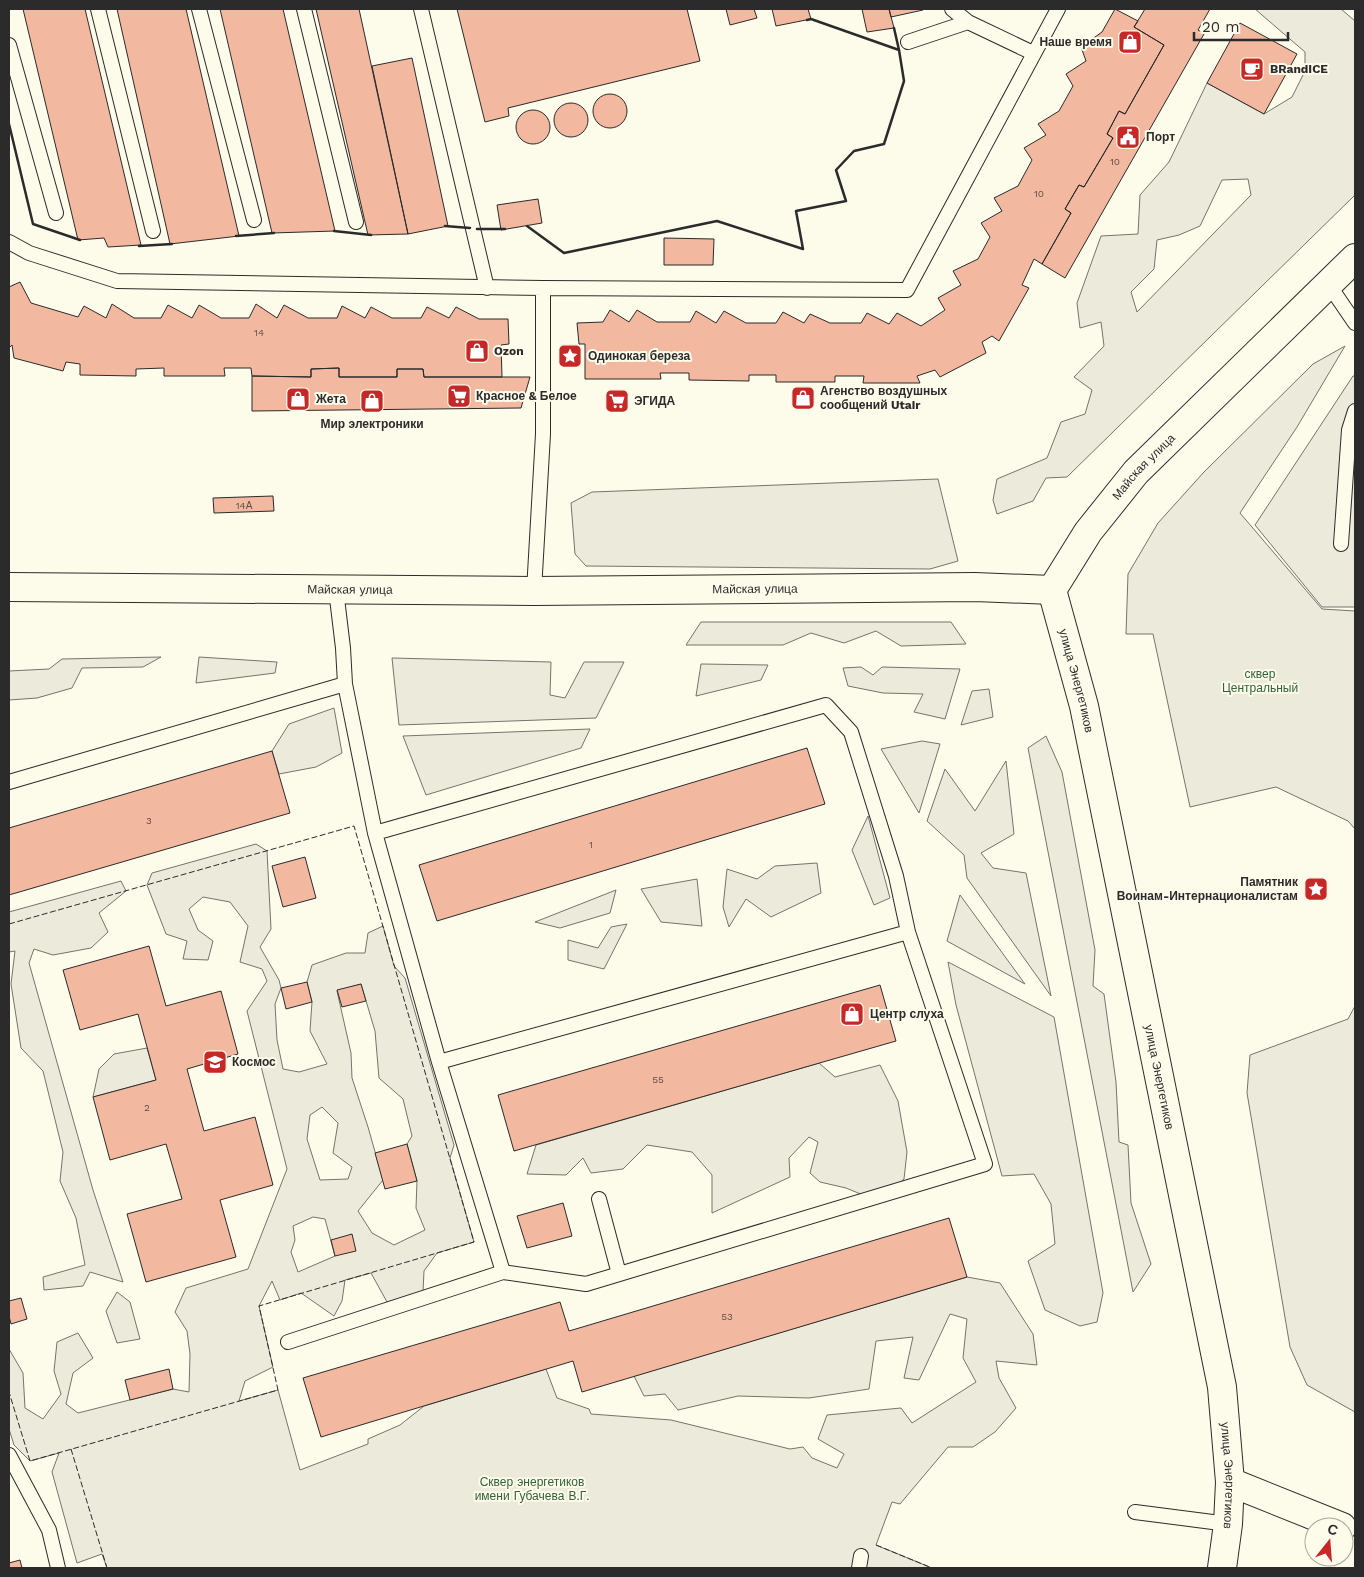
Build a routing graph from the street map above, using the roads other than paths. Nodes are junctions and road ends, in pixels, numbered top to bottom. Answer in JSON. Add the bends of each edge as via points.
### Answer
{"nodes":[{"id":1,"x":98,"y":9,"type":"edge"},
{"id":2,"x":199,"y":9,"type":"edge"},
{"id":3,"x":304,"y":9,"type":"edge"},
{"id":4,"x":421,"y":9,"type":"edge"},
{"id":5,"x":952,"y":9,"type":"edge"},
{"id":6,"x":1058,"y":9,"type":"edge"},
{"id":7,"x":968,"y":22,"type":"junction"},
{"id":8,"x":908,"y":42,"type":"dead end"},
{"id":9,"x":9,"y":44,"type":"edge"},
{"id":10,"x":1033,"y":53,"type":"junction"},
{"id":11,"x":56,"y":213,"type":"dead end"},
{"id":12,"x":254,"y":220,"type":"dead end"},
{"id":13,"x":356,"y":222,"type":"dead end"},
{"id":14,"x":153,"y":230,"type":"dead end"},
{"id":15,"x":9,"y":242,"type":"edge"},
{"id":16,"x":1355,"y":258,"type":"edge"},
{"id":17,"x":1329,"y":285,"type":"junction"},
{"id":18,"x":487,"y":288,"type":"junction"},
{"id":19,"x":543,"y":288,"type":"junction"},
{"id":20,"x":1355,"y":323,"type":"edge"},
{"id":21,"x":1355,"y":411,"type":"edge"},
{"id":22,"x":1341,"y":544,"type":"dead end"},
{"id":23,"x":9,"y":587,"type":"edge"},
{"id":24,"x":336,"y":590,"type":"junction"},
{"id":25,"x":1052,"y":590,"type":"junction"},
{"id":26,"x":534,"y":591,"type":"junction"},
{"id":27,"x":345,"y":684,"type":"junction"},
{"id":28,"x":9,"y":782,"type":"edge"},
{"id":29,"x":375,"y":833,"type":"junction"},
{"id":30,"x":908,"y":932,"type":"junction"},
{"id":31,"x":438,"y":1062,"type":"junction"},
{"id":32,"x":599,"y":1199,"type":"dead end"},
{"id":33,"x":503,"y":1272,"type":"junction"},
{"id":34,"x":619,"y":1274,"type":"junction"},
{"id":35,"x":288,"y":1342,"type":"dead end"},
{"id":36,"x":9,"y":1455,"type":"edge"},
{"id":37,"x":1230,"y":1482,"type":"junction"},
{"id":38,"x":1135,"y":1512,"type":"dead end"},
{"id":39,"x":1318,"y":1517,"type":"edge"},
{"id":40,"x":1228,"y":1524,"type":"junction"},
{"id":41,"x":58,"y":1568,"type":"edge"},
{"id":42,"x":1222,"y":1568,"type":"edge"}],
"edges":[{"from":1,"to":14,"type":"lane"},
{"from":2,"to":12,"type":"lane"},
{"from":3,"to":13,"type":"lane"},
{"from":4,"to":18,"type":"lane"},
{"from":5,"to":7,"type":"lane"},
{"from":6,"to":10,"type":"lane"},
{"from":7,"to":8,"type":"lane"},
{"from":7,"to":10,"type":"lane"},
{"from":9,"to":11,"type":"lane"},
{"from":10,"to":19,"type":"lane","via":[[907,290]]},
{"from":15,"to":18,"type":"lane","via":[[28,253],[117,281]]},
{"from":16,"to":17,"type":"main road","name":"Майская улица"},
{"from":17,"to":20,"type":"lane"},
{"from":17,"to":25,"type":"main road","name":"Майская улица","via":[[1136,472],[1088,532]]},
{"from":18,"to":19,"type":"lane"},
{"from":19,"to":26,"type":"lane","via":[[543,434]]},
{"from":21,"to":22,"type":"lane","via":[[1349,430]]},
{"from":23,"to":24,"type":"main road","name":"Майская улица"},
{"from":24,"to":26,"type":"main road","name":"Майская улица"},
{"from":24,"to":27,"type":"lane"},
{"from":25,"to":26,"type":"main road","name":"Майская улица","via":[[975,587]]},
{"from":25,"to":37,"type":"main road","name":"улица Энергетиков","via":[[1084,706],[1222,1386]]},
{"from":27,"to":28,"type":"lane"},
{"from":27,"to":29,"type":"lane"},
{"from":29,"to":30,"type":"lane","via":[[826,705],[851,732],[896,876]]},
{"from":29,"to":31,"type":"lane"},
{"from":30,"to":31,"type":"lane"},
{"from":30,"to":34,"type":"lane","via":[[985,1164]]},
{"from":31,"to":33,"type":"lane"},
{"from":32,"to":34,"type":"lane"},
{"from":33,"to":34,"type":"lane","via":[[586,1284]]},
{"from":33,"to":35,"type":"lane"},
{"from":36,"to":41,"type":"lane","via":[[48,1530]]},
{"from":37,"to":39,"type":"main road"},
{"from":37,"to":40,"type":"main road","name":"улица Энергетиков"},
{"from":38,"to":40,"type":"lane"},
{"from":40,"to":42,"type":"main road","name":"улица Энергетиков"}]}
